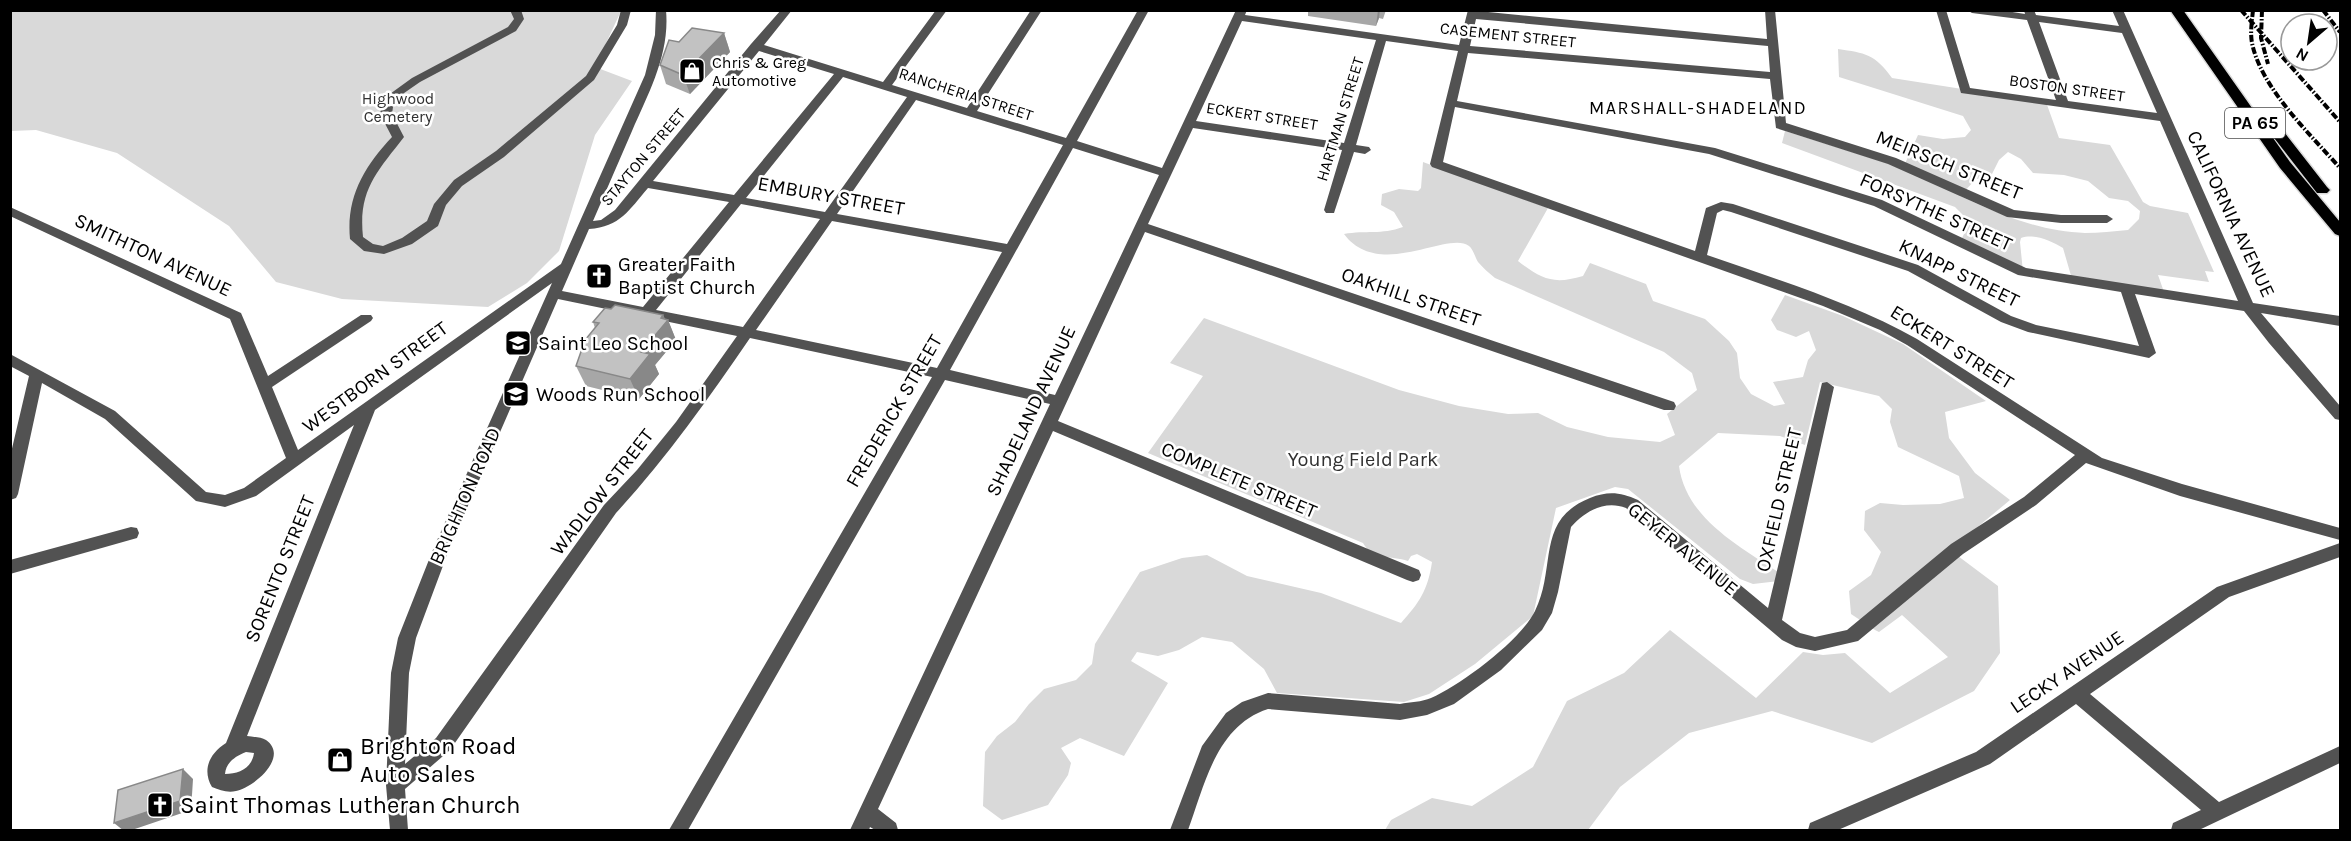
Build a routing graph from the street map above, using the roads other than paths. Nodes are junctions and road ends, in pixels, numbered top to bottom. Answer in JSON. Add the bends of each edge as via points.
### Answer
{"nodes":[{"id":1,"x":514,"y":10,"type":"edge"},
{"id":2,"x":626,"y":10,"type":"edge"},
{"id":3,"x":661,"y":10,"type":"edge"},
{"id":4,"x":787,"y":10,"type":"edge"},
{"id":5,"x":942,"y":10,"type":"edge"},
{"id":6,"x":1037,"y":10,"type":"edge"},
{"id":7,"x":1144,"y":10,"type":"edge"},
{"id":8,"x":1770,"y":10,"type":"edge"},
{"id":9,"x":1941,"y":10,"type":"edge"},
{"id":10,"x":1972,"y":10,"type":"edge"},
{"id":11,"x":2117,"y":10,"type":"edge"},
{"id":12,"x":2176,"y":10,"type":"edge"},
{"id":13,"x":2191,"y":10,"type":"edge"},
{"id":14,"x":1473,"y":13,"type":"edge"},
{"id":15,"x":1240,"y":14,"type":"edge"},
{"id":16,"x":2031,"y":14,"type":"edge"},
{"id":17,"x":2126,"y":30,"type":"junction"},
{"id":18,"x":1382,"y":37,"type":"junction"},
{"id":19,"x":1773,"y":43,"type":"junction"},
{"id":20,"x":755,"y":46,"type":"junction"},
{"id":21,"x":1464,"y":49,"type":"junction"},
{"id":22,"x":842,"y":72,"type":"junction"},
{"id":23,"x":1776,"y":76,"type":"junction"},
{"id":24,"x":886,"y":86,"type":"junction"},
{"id":25,"x":913,"y":96,"type":"junction"},
{"id":26,"x":1450,"y":103,"type":"junction"},
{"id":27,"x":2063,"y":104,"type":"junction"},
{"id":28,"x":969,"y":114,"type":"junction"},
{"id":29,"x":2165,"y":118,"type":"junction"},
{"id":30,"x":1189,"y":124,"type":"junction"},
{"id":31,"x":1068,"y":144,"type":"junction"},
{"id":32,"x":1349,"y":148,"type":"junction"},
{"id":33,"x":1365,"y":150,"type":"dead end"},
{"id":34,"x":1166,"y":173,"type":"junction"},
{"id":35,"x":643,"y":183,"type":"junction"},
{"id":36,"x":738,"y":200,"type":"junction"},
{"id":37,"x":1330,"y":210,"type":"dead end"},
{"id":38,"x":10,"y":211,"type":"edge"},
{"id":39,"x":2340,"y":212,"type":"edge"},
{"id":40,"x":829,"y":216,"type":"junction"},
{"id":41,"x":2108,"y":219,"type":"dead end"},
{"id":42,"x":584,"y":225,"type":"junction"},
{"id":43,"x":1141,"y":226,"type":"junction"},
{"id":44,"x":2340,"y":231,"type":"edge"},
{"id":45,"x":1011,"y":249,"type":"junction"},
{"id":46,"x":1700,"y":258,"type":"junction"},
{"id":47,"x":566,"y":267,"type":"junction"},
{"id":48,"x":2126,"y":287,"type":"junction"},
{"id":49,"x":554,"y":294,"type":"junction"},
{"id":50,"x":2247,"y":305,"type":"junction"},
{"id":51,"x":646,"y":313,"type":"junction"},
{"id":52,"x":366,"y":318,"type":"dead end"},
{"id":53,"x":2340,"y":321,"type":"edge"},
{"id":54,"x":746,"y":334,"type":"junction"},
{"id":55,"x":10,"y":359,"type":"edge"},
{"id":56,"x":941,"y":372,"type":"junction"},
{"id":57,"x":37,"y":373,"type":"junction"},
{"id":58,"x":265,"y":385,"type":"junction"},
{"id":59,"x":1827,"y":387,"type":"dead end"},
{"id":60,"x":1059,"y":401,"type":"junction"},
{"id":61,"x":369,"y":406,"type":"junction"},
{"id":62,"x":1669,"y":406,"type":"dead end"},
{"id":63,"x":2340,"y":415,"type":"edge"},
{"id":64,"x":1049,"y":423,"type":"junction"},
{"id":65,"x":2085,"y":455,"type":"junction"},
{"id":66,"x":295,"y":460,"type":"junction"},
{"id":67,"x":10,"y":494,"type":"edge"},
{"id":68,"x":131,"y":532,"type":"dead end"},
{"id":69,"x":2340,"y":534,"type":"edge"},
{"id":70,"x":2340,"y":550,"type":"edge"},
{"id":71,"x":10,"y":567,"type":"edge"},
{"id":72,"x":1413,"y":575,"type":"dead end"},
{"id":73,"x":1773,"y":623,"type":"junction"},
{"id":74,"x":2076,"y":693,"type":"junction"},
{"id":75,"x":233,"y":749,"type":"dead end"},
{"id":76,"x":2340,"y":754,"type":"edge"},
{"id":77,"x":395,"y":785,"type":"junction"},
{"id":78,"x":868,"y":813,"type":"junction"},
{"id":79,"x":2218,"y":813,"type":"junction"},
{"id":80,"x":399,"y":831,"type":"edge"},
{"id":81,"x":678,"y":831,"type":"edge"},
{"id":82,"x":860,"y":831,"type":"edge"},
{"id":83,"x":889,"y":831,"type":"edge"},
{"id":84,"x":1179,"y":831,"type":"edge"},
{"id":85,"x":1817,"y":831,"type":"edge"},
{"id":86,"x":2180,"y":831,"type":"edge"}],
"edges":[{"from":1,"to":2,"type":"street","via":[[519,19],[512,29],[416,80],[389,99],[386,114],[398,137],[368,174],[358,192],[353,218],[357,239],[369,248],[392,247],[433,223],[440,204],[458,183],[500,154],[590,78],[622,25]]},
{"from":3,"to":42,"type":"street","name":"BRIGHTON ROAD","via":[[659,50],[651,75]]},
{"from":4,"to":20,"type":"street","name":"STAYTON STREET"},
{"from":5,"to":24,"type":"street"},
{"from":6,"to":28,"type":"street"},
{"from":7,"to":31,"type":"street","name":"FREDERICK STREET"},
{"from":8,"to":19,"type":"street"},
{"from":9,"to":27,"type":"street","name":"BOSTON STREET","via":[[1965,91]]},
{"from":10,"to":16,"type":"street"},
{"from":11,"to":17,"type":"street","name":"CALIFORNIA AVENUE"},
{"from":12,"to":44,"type":"highway","number":"PA 65","via":[[2285,165]]},
{"from":13,"to":39,"type":"highway","number":"PA 65","via":[[2281,139]]},
{"from":14,"to":19,"type":"street"},
{"from":14,"to":21,"type":"street"},
{"from":15,"to":18,"type":"street","name":"CASEMENT STREET"},
{"from":15,"to":30,"type":"street","name":"SHADELAND AVENUE"},
{"from":16,"to":17,"type":"street"},
{"from":16,"to":27,"type":"street"},
{"from":17,"to":29,"type":"street","name":"CALIFORNIA AVENUE"},
{"from":18,"to":21,"type":"street","name":"CASEMENT STREET"},
{"from":18,"to":32,"type":"street","name":"HARTMAN STREET"},
{"from":19,"to":23,"type":"street"},
{"from":20,"to":22,"type":"street","name":"RANCHERIA STREET"},
{"from":20,"to":35,"type":"street","name":"STAYTON STREET"},
{"from":21,"to":23,"type":"street","name":"CASEMENT STREET"},
{"from":21,"to":26,"type":"street"},
{"from":22,"to":24,"type":"street","name":"RANCHERIA STREET"},
{"from":22,"to":36,"type":"street"},
{"from":23,"to":41,"type":"street","name":"MEIRSCH STREET","via":[[1780,125],[1892,161],[2012,214]]},
{"from":24,"to":25,"type":"street","name":"RANCHERIA STREET"},
{"from":25,"to":28,"type":"street","name":"RANCHERIA STREET"},
{"from":25,"to":40,"type":"street","name":"WADLOW STREET"},
{"from":26,"to":46,"type":"street","name":"ECKERT STREET","via":[[1436,164]]},
{"from":26,"to":48,"type":"street","name":"FORSYTHE STREET","via":[[1711,151],[1878,203],[2023,272]]},
{"from":27,"to":29,"type":"street","name":"BOSTON STREET"},
{"from":28,"to":31,"type":"street","name":"RANCHERIA STREET"},
{"from":29,"to":50,"type":"street","name":"CALIFORNIA AVENUE"},
{"from":30,"to":32,"type":"street","name":"ECKERT STREET"},
{"from":30,"to":34,"type":"street","name":"SHADELAND AVENUE"},
{"from":31,"to":34,"type":"street","name":"RANCHERIA STREET"},
{"from":31,"to":45,"type":"street","name":"FREDERICK STREET"},
{"from":32,"to":33,"type":"street","name":"ECKERT STREET"},
{"from":32,"to":37,"type":"street","name":"HARTMAN STREET"},
{"from":34,"to":43,"type":"street","name":"SHADELAND AVENUE"},
{"from":35,"to":36,"type":"street","name":"EMBURY STREET"},
{"from":35,"to":42,"type":"street","name":"STAYTON STREET","via":[[610,222]]},
{"from":36,"to":40,"type":"street","name":"EMBURY STREET"},
{"from":36,"to":51,"type":"street"},
{"from":38,"to":58,"type":"street","name":"SMITHTON AVENUE","via":[[236,316]]},
{"from":40,"to":45,"type":"street","name":"EMBURY STREET"},
{"from":40,"to":54,"type":"street","name":"WADLOW STREET"},
{"from":42,"to":47,"type":"street","name":"BRIGHTON ROAD"},
{"from":43,"to":60,"type":"street","name":"SHADELAND AVENUE"},
{"from":43,"to":62,"type":"street","name":"OAKHILL STREET"},
{"from":45,"to":56,"type":"street","name":"FREDERICK STREET"},
{"from":46,"to":48,"type":"street","name":"KNAPP STREET","via":[[1708,218],[1714,208],[1733,208],[1913,268],[2032,329],[2149,353]]},
{"from":46,"to":65,"type":"street","name":"ECKERT STREET","via":[[1828,303],[1904,336]]},
{"from":47,"to":49,"type":"street","name":"BRIGHTON ROAD"},
{"from":47,"to":61,"type":"street","name":"WESTBORN STREET"},
{"from":48,"to":50,"type":"street","name":"FORSYTHE STREET"},
{"from":49,"to":51,"type":"street"},
{"from":49,"to":77,"type":"street","name":"BRIGHTON ROAD","via":[[442,547],[407,638],[400,673]]},
{"from":50,"to":53,"type":"street","name":"FORSYTHE STREET"},
{"from":50,"to":63,"type":"street","name":"CALIFORNIA AVENUE"},
{"from":51,"to":54,"type":"street"},
{"from":52,"to":58,"type":"street"},
{"from":54,"to":56,"type":"street"},
{"from":54,"to":77,"type":"street","name":"WADLOW STREET","via":[[681,426],[610,509],[443,744]]},
{"from":55,"to":57,"type":"street"},
{"from":56,"to":60,"type":"street"},
{"from":56,"to":81,"type":"street","name":"FREDERICK STREET"},
{"from":57,"to":66,"type":"street","name":"WESTBORN STREET","via":[[110,415],[202,497],[225,501],[237,498]]},
{"from":57,"to":67,"type":"street"},
{"from":58,"to":66,"type":"street","name":"SMITHTON AVENUE"},
{"from":59,"to":73,"type":"street","name":"OXFIELD STREET"},
{"from":60,"to":64,"type":"street","name":"SHADELAND AVENUE"},
{"from":61,"to":66,"type":"street","name":"WESTBORN STREET"},
{"from":61,"to":75,"type":"street","name":"SORENTO STREET"},
{"from":64,"to":72,"type":"street","name":"COMPLETE STREET"},
{"from":64,"to":78,"type":"street","name":"SHADELAND AVENUE"},
{"from":65,"to":69,"type":"street","name":"ECKERT STREET","via":[[2180,490]]},
{"from":65,"to":73,"type":"street","name":"GEYER AVENUE","via":[[2030,501],[1957,549],[1852,636],[1827,643],[1805,643]]},
{"from":68,"to":71,"type":"street"},
{"from":70,"to":74,"type":"street","name":"LECKY AVENUE","via":[[2223,592]]},
{"from":73,"to":84,"type":"street","name":"GEYER AVENUE","via":[[1632,504],[1607,499],[1564,520],[1554,577],[1542,615],[1506,656],[1454,695],[1420,709],[1391,712],[1268,701],[1245,709],[1219,734],[1204,762]]},
{"from":74,"to":79,"type":"street"},
{"from":74,"to":85,"type":"street","name":"LECKY AVENUE","via":[[1983,758]]},
{"from":76,"to":79,"type":"street"},
{"from":77,"to":80,"type":"street","name":"BRIGHTON ROAD"},
{"from":78,"to":82,"type":"street","name":"SHADELAND AVENUE"},
{"from":78,"to":83,"type":"street"},
{"from":79,"to":86,"type":"street"}]}
